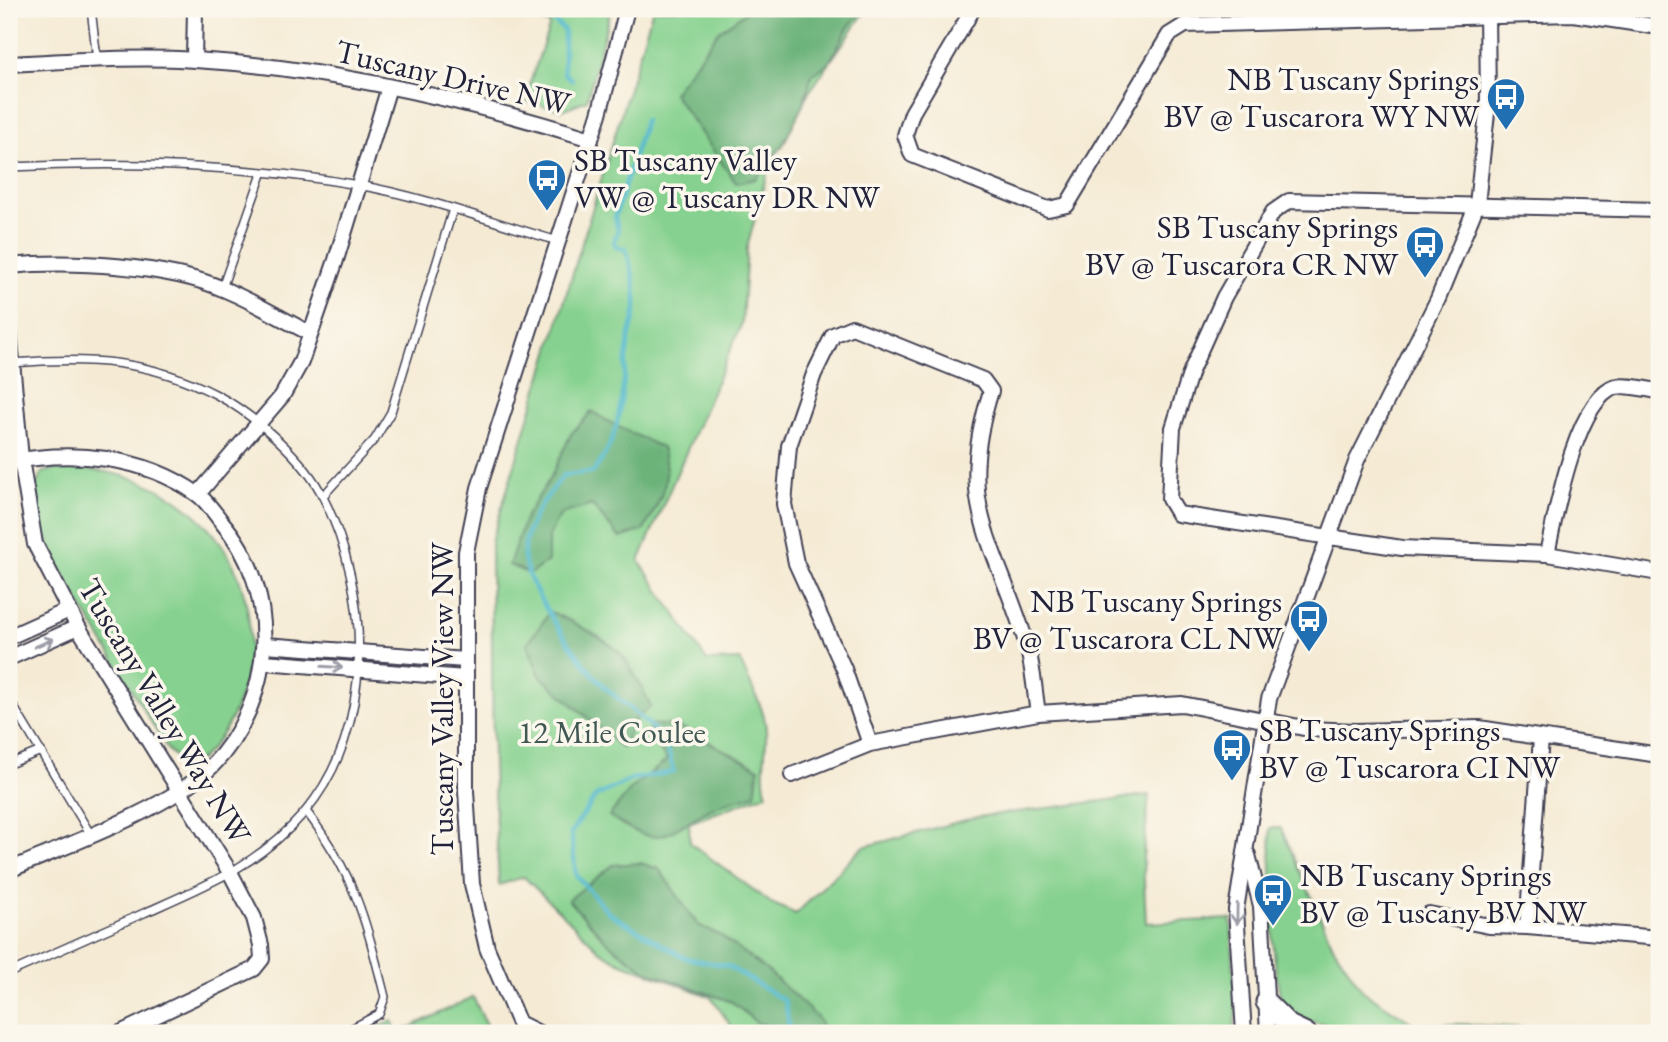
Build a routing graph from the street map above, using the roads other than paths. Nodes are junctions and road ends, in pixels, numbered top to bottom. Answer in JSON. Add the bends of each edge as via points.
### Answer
{"nodes":[{"id":1,"x":90,"y":9,"type":"edge"},
{"id":2,"x":195,"y":9,"type":"edge"},
{"id":3,"x":627,"y":9,"type":"edge"},
{"id":4,"x":973,"y":9,"type":"edge"},
{"id":5,"x":1487,"y":12,"type":"edge"},
{"id":6,"x":1659,"y":27,"type":"edge"},
{"id":7,"x":97,"y":59,"type":"junction"},
{"id":8,"x":194,"y":60,"type":"junction"},
{"id":9,"x":9,"y":64,"type":"edge"},
{"id":10,"x":389,"y":87,"type":"junction"},
{"id":11,"x":591,"y":139,"type":"junction"},
{"id":12,"x":9,"y":167,"type":"edge"},
{"id":13,"x":262,"y":174,"type":"junction"},
{"id":14,"x":358,"y":185,"type":"junction"},
{"id":15,"x":1477,"y":204,"type":"junction"},
{"id":16,"x":453,"y":209,"type":"junction"},
{"id":17,"x":1659,"y":210,"type":"edge"},
{"id":18,"x":558,"y":241,"type":"junction"},
{"id":19,"x":9,"y":266,"type":"edge"},
{"id":20,"x":222,"y":288,"type":"junction"},
{"id":21,"x":9,"y":329,"type":"edge"},
{"id":22,"x":310,"y":333,"type":"junction"},
{"id":23,"x":10,"y":363,"type":"edge"},
{"id":24,"x":1659,"y":391,"type":"edge"},
{"id":25,"x":258,"y":424,"type":"junction"},
{"id":26,"x":15,"y":461,"type":"edge"},
{"id":27,"x":198,"y":494,"type":"junction"},
{"id":28,"x":323,"y":496,"type":"junction"},
{"id":29,"x":1327,"y":538,"type":"junction"},
{"id":30,"x":1548,"y":554,"type":"junction"},
{"id":31,"x":1659,"y":573,"type":"edge"},
{"id":32,"x":69,"y":610,"type":"junction"},
{"id":33,"x":79,"y":627,"type":"junction"},
{"id":34,"x":9,"y":637,"type":"edge"},
{"id":35,"x":265,"y":645,"type":"junction"},
{"id":36,"x":360,"y":652,"type":"junction"},
{"id":37,"x":9,"y":658,"type":"edge"},
{"id":38,"x":465,"y":660,"type":"junction"},
{"id":39,"x":264,"y":662,"type":"junction"},
{"id":40,"x":359,"y":669,"type":"junction"},
{"id":41,"x":465,"y":678,"type":"junction"},
{"id":42,"x":9,"y":699,"type":"edge"},
{"id":43,"x":1038,"y":713,"type":"junction"},
{"id":44,"x":1265,"y":719,"type":"junction"},
{"id":45,"x":1541,"y":738,"type":"junction"},
{"id":46,"x":870,"y":744,"type":"junction"},
{"id":47,"x":41,"y":751,"type":"junction"},
{"id":48,"x":1659,"y":755,"type":"edge"},
{"id":49,"x":9,"y":764,"type":"edge"},
{"id":50,"x":792,"y":775,"type":"dead end"},
{"id":51,"x":179,"y":790,"type":"junction"},
{"id":52,"x":306,"y":811,"type":"junction"},
{"id":53,"x":91,"y":835,"type":"junction"},
{"id":54,"x":1246,"y":847,"type":"junction"},
{"id":55,"x":9,"y":870,"type":"edge"},
{"id":56,"x":231,"y":874,"type":"junction"},
{"id":57,"x":1429,"y":914,"type":"dead end"},
{"id":58,"x":1527,"y":927,"type":"junction"},
{"id":59,"x":1659,"y":939,"type":"edge"},
{"id":60,"x":9,"y":973,"type":"edge"},
{"id":61,"x":1266,"y":1002,"type":"junction"},
{"id":62,"x":523,"y":1029,"type":"edge"},
{"id":63,"x":120,"y":1033,"type":"edge"},
{"id":64,"x":343,"y":1033,"type":"edge"},
{"id":65,"x":539,"y":1033,"type":"edge"},
{"id":66,"x":1244,"y":1033,"type":"edge"},
{"id":67,"x":1268,"y":1033,"type":"edge"},
{"id":68,"x":1306,"y":1033,"type":"edge"}],
"edges":[{"from":1,"to":7,"type":"lane"},
{"from":2,"to":8,"type":"street"},
{"from":3,"to":11,"type":"street","name":"Tuscany Valley View NW"},
{"from":4,"to":5,"type":"street","via":[[912,113],[905,135],[912,155],[1048,209],[1067,205],[1169,35],[1185,24]]},
{"from":5,"to":6,"type":"street","via":[[1573,14]]},
{"from":5,"to":15,"type":"street","via":[[1487,133]]},
{"from":7,"to":8,"type":"street","name":"Tuscany Drive NW"},
{"from":7,"to":9,"type":"street","name":"Tuscany Drive NW"},
{"from":8,"to":10,"type":"street","name":"Tuscany Drive NW","via":[[284,67]]},
{"from":10,"to":11,"type":"street","name":"Tuscany Drive NW","via":[[497,109]]},
{"from":10,"to":14,"type":"street"},
{"from":11,"to":18,"type":"street","name":"Tuscany Valley View NW"},
{"from":12,"to":13,"type":"lane","via":[[114,164]]},
{"from":13,"to":14,"type":"lane"},
{"from":13,"to":20,"type":"lane"},
{"from":14,"to":16,"type":"lane"},
{"from":14,"to":22,"type":"street"},
{"from":15,"to":17,"type":"street"},
{"from":15,"to":29,"type":"street","via":[[1438,299],[1357,460]]},
{"from":15,"to":29,"type":"street","via":[[1289,201],[1273,212],[1223,297],[1191,371],[1173,428],[1169,499],[1178,514]]},
{"from":16,"to":18,"type":"lane"},
{"from":16,"to":28,"type":"lane","via":[[391,412],[375,439]]},
{"from":18,"to":38,"type":"street","name":"Tuscany Valley View NW","via":[[470,521]]},
{"from":19,"to":20,"type":"street","via":[[91,265],[165,274]]},
{"from":20,"to":22,"type":"street"},
{"from":21,"to":23,"type":"street","name":"Tuscany Valley Way NW"},
{"from":22,"to":25,"type":"street","via":[[301,362],[282,396]]},
{"from":23,"to":25,"type":"lane","via":[[79,359],[142,366],[220,396]]},
{"from":23,"to":26,"type":"street","name":"Tuscany Valley Way NW"},
{"from":24,"to":30,"type":"street","via":[[1616,387],[1597,398],[1564,474]]},
{"from":25,"to":27,"type":"street"},
{"from":25,"to":28,"type":"lane","via":[[290,454]]},
{"from":26,"to":27,"type":"street","via":[[78,455],[125,461]]},
{"from":26,"to":32,"type":"street","name":"Tuscany Valley Way NW","via":[[35,544]]},
{"from":27,"to":35,"type":"street","via":[[251,564]]},
{"from":28,"to":36,"type":"lane","via":[[353,589]]},
{"from":29,"to":30,"type":"street","via":[[1402,548]]},
{"from":29,"to":44,"type":"street"},
{"from":30,"to":31,"type":"street"},
{"from":32,"to":33,"type":"street","name":"Tuscany Valley Way NW"},
{"from":32,"to":34,"type":"street"},
{"from":37,"to":33,"type":"street","one_way":true},
{"from":33,"to":51,"type":"street","name":"Tuscany Valley Way NW"},
{"from":35,"to":36,"type":"street"},
{"from":35,"to":39,"type":"street"},
{"from":36,"to":38,"type":"street"},
{"from":36,"to":40,"type":"lane"},
{"from":38,"to":41,"type":"street","name":"Tuscany Valley View NW"},
{"from":39,"to":40,"type":"street","one_way":true},
{"from":39,"to":51,"type":"street","via":[[237,732],[211,766]]},
{"from":40,"to":41,"type":"street"},
{"from":40,"to":52,"type":"lane","via":[[334,764]]},
{"from":41,"to":62,"type":"street","name":"Tuscany Valley View NW","via":[[472,884],[487,948]]},
{"from":42,"to":47,"type":"lane"},
{"from":43,"to":44,"type":"street","via":[[1161,703]]},
{"from":43,"to":46,"type":"street"},
{"from":43,"to":46,"type":"street","via":[[1026,641],[978,509],[975,455],[991,391],[983,380],[852,327],[834,335],[814,374],[789,446],[784,504],[796,563],[844,670]]},
{"from":44,"to":45,"type":"street","via":[[1330,731],[1479,728]]},
{"from":44,"to":54,"type":"street"},
{"from":45,"to":48,"type":"street"},
{"from":45,"to":58,"type":"street"},
{"from":46,"to":50,"type":"street"},
{"from":47,"to":49,"type":"lane"},
{"from":47,"to":53,"type":"lane"},
{"from":51,"to":53,"type":"street"},
{"from":51,"to":56,"type":"street","name":"Tuscany Valley Way NW"},
{"from":52,"to":56,"type":"lane"},
{"from":52,"to":64,"type":"lane","via":[[356,892],[385,997],[379,1014]]},
{"from":53,"to":55,"type":"street"},
{"from":54,"to":61,"type":"street","via":[[1261,906]]},
{"from":54,"to":66,"type":"street","one_way":true,"via":[[1236,910]]},
{"from":56,"to":60,"type":"lane"},
{"from":56,"to":63,"type":"street","name":"Tuscany Valley Way NW","via":[[254,918],[263,952],[254,970]]},
{"from":57,"to":58,"type":"street","via":[[1467,923]]},
{"from":58,"to":59,"type":"street"},
{"from":61,"to":67,"type":"street"},
{"from":61,"to":68,"type":"street"},
{"from":62,"to":65,"type":"street","name":"Tuscany Valley View NW"}]}
